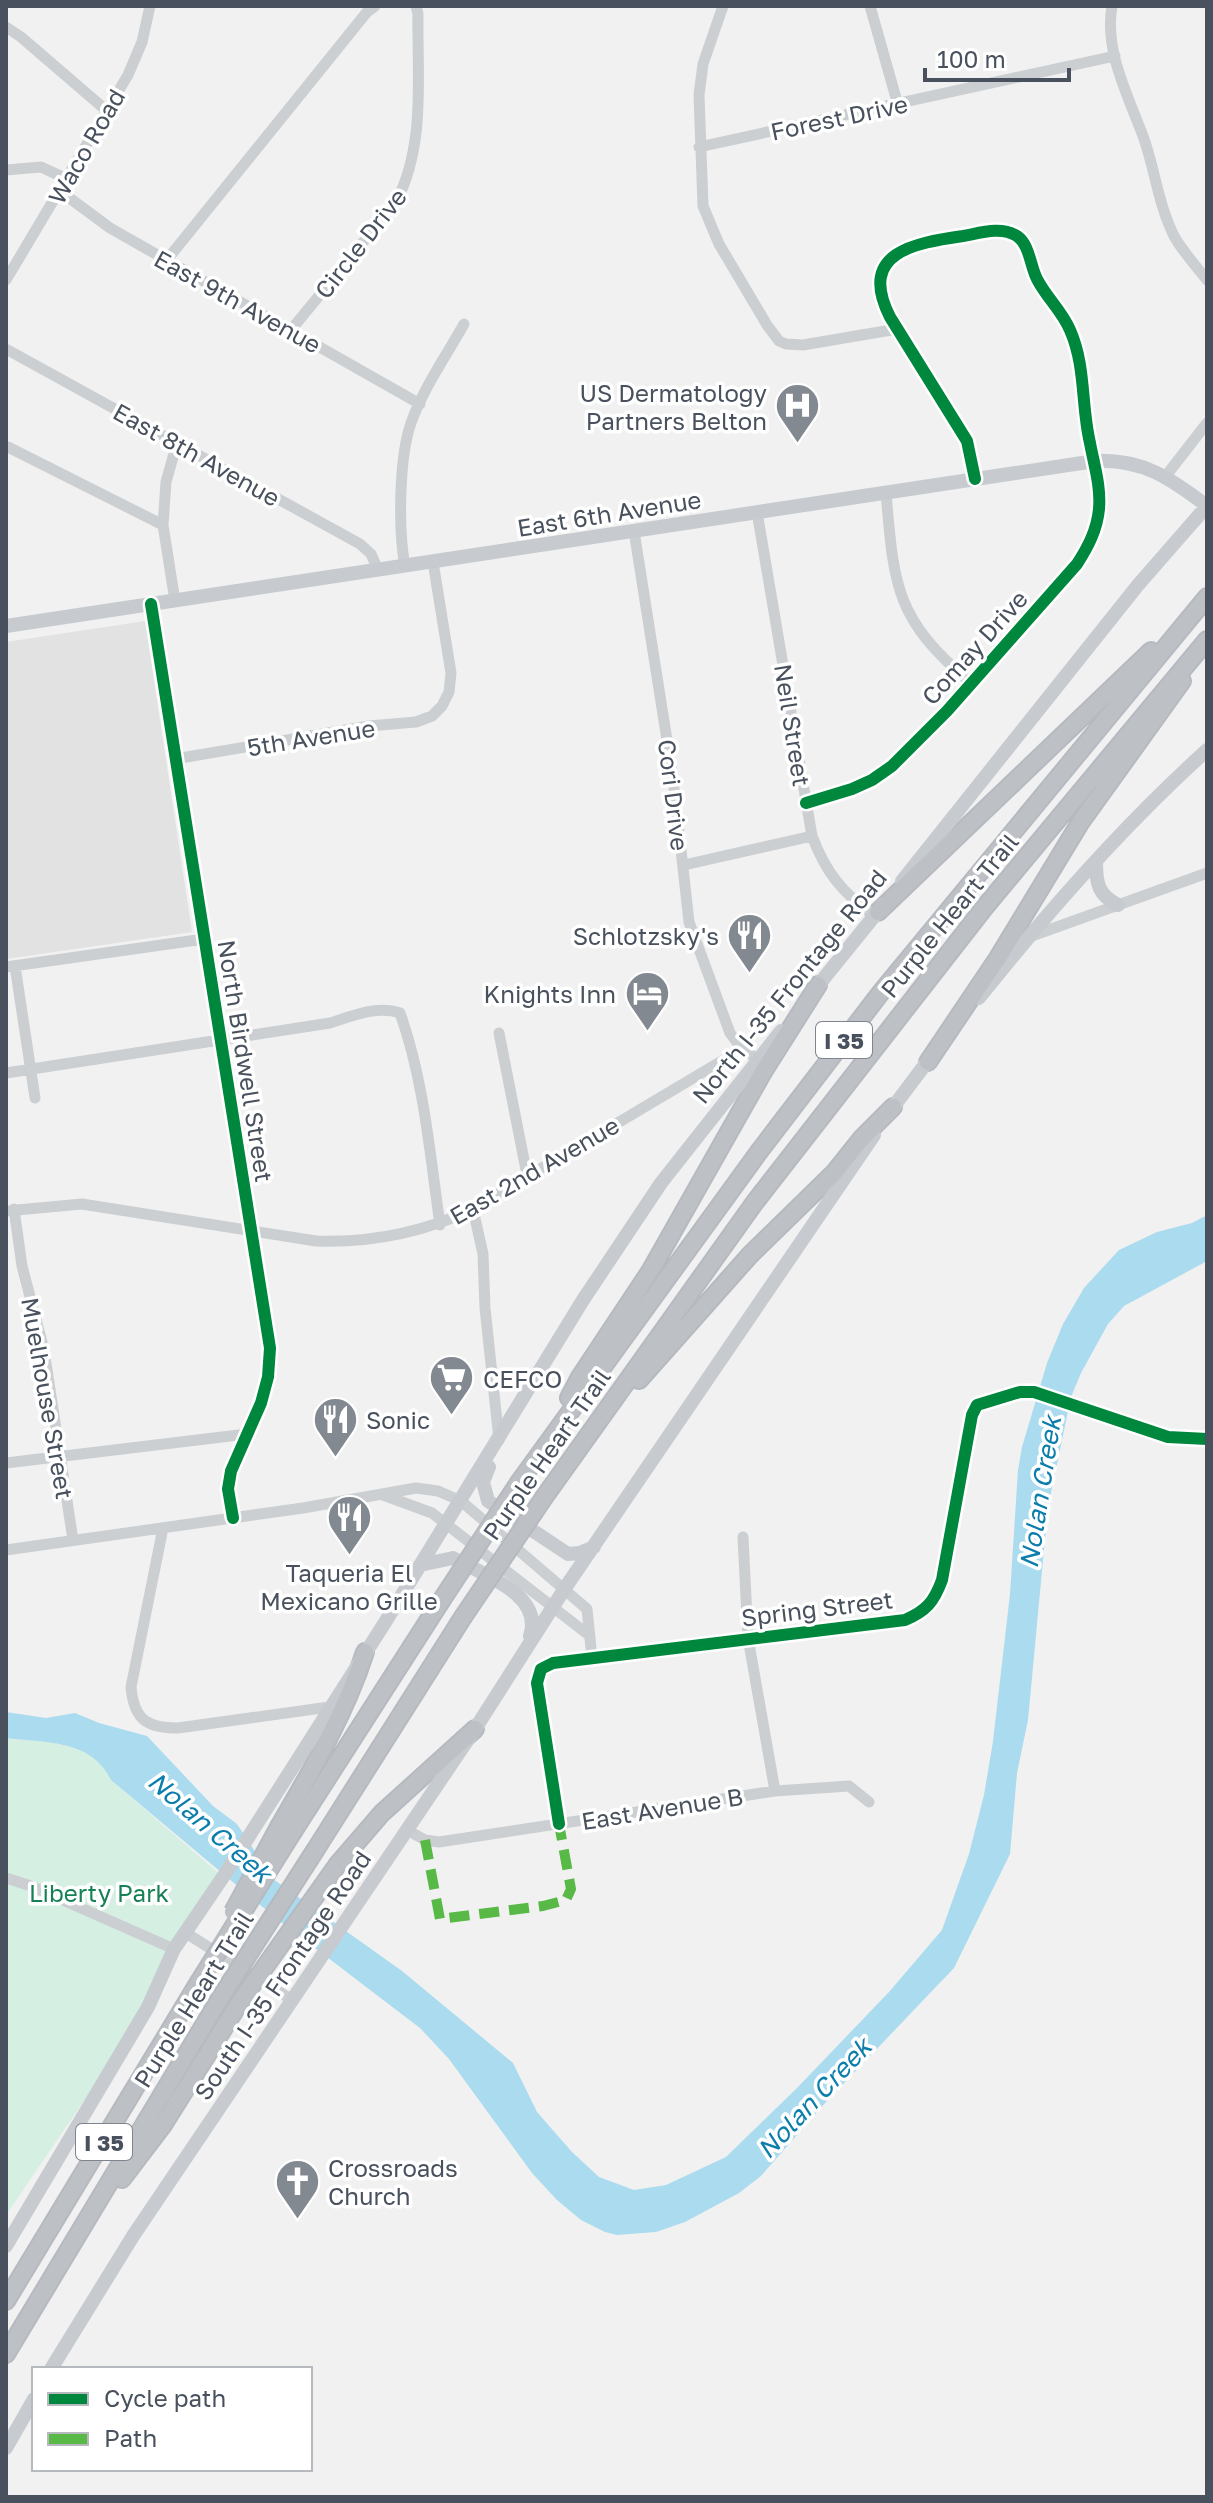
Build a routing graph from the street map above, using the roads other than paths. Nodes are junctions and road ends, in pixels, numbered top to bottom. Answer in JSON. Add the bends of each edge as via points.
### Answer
{"nodes":[{"id":1,"x":150,"y":6,"type":"edge"},
{"id":2,"x":375,"y":6,"type":"edge"},
{"id":3,"x":416,"y":6,"type":"edge"},
{"id":4,"x":723,"y":6,"type":"edge"},
{"id":5,"x":870,"y":6,"type":"edge"},
{"id":6,"x":1112,"y":6,"type":"edge"},
{"id":7,"x":6,"y":27,"type":"edge"},
{"id":8,"x":1115,"y":56,"type":"junction"},
{"id":9,"x":898,"y":105,"type":"junction"},
{"id":10,"x":107,"y":111,"type":"junction"},
{"id":11,"x":699,"y":147,"type":"junction"},
{"id":12,"x":6,"y":170,"type":"edge"},
{"id":13,"x":67,"y":179,"type":"junction"},
{"id":14,"x":60,"y":191,"type":"junction"},
{"id":15,"x":166,"y":261,"type":"junction"},
{"id":16,"x":6,"y":280,"type":"edge"},
{"id":17,"x":1207,"y":280,"type":"edge"},
{"id":18,"x":464,"y":324,"type":"dead end"},
{"id":19,"x":897,"y":329,"type":"junction"},
{"id":20,"x":291,"y":330,"type":"junction"},
{"id":21,"x":6,"y":349,"type":"edge"},
{"id":22,"x":420,"y":404,"type":"junction"},
{"id":23,"x":1207,"y":423,"type":"edge"},
{"id":24,"x":177,"y":443,"type":"junction"},
{"id":25,"x":8,"y":447,"type":"edge"},
{"id":26,"x":1095,"y":461,"type":"junction"},
{"id":27,"x":1165,"y":477,"type":"junction"},
{"id":28,"x":975,"y":479,"type":"junction"},
{"id":29,"x":886,"y":493,"type":"junction"},
{"id":30,"x":1207,"y":506,"type":"edge"},
{"id":31,"x":757,"y":512,"type":"junction"},
{"id":32,"x":163,"y":525,"type":"junction"},
{"id":33,"x":634,"y":531,"type":"junction"},
{"id":34,"x":433,"y":562,"type":"junction"},
{"id":35,"x":405,"y":566,"type":"junction"},
{"id":36,"x":378,"y":570,"type":"junction"},
{"id":37,"x":1207,"y":597,"type":"edge"},
{"id":38,"x":175,"y":601,"type":"junction"},
{"id":39,"x":151,"y":604,"type":"junction"},
{"id":40,"x":1191,"y":615,"type":"junction"},
{"id":41,"x":6,"y":626,"type":"edge"},
{"id":42,"x":1207,"y":640,"type":"edge"},
{"id":43,"x":1207,"y":647,"type":"edge"},
{"id":44,"x":970,"y":682,"type":"junction"},
{"id":45,"x":1207,"y":750,"type":"edge"},
{"id":46,"x":175,"y":759,"type":"junction"},
{"id":47,"x":806,"y":803,"type":"junction"},
{"id":48,"x":812,"y":836,"type":"junction"},
{"id":49,"x":1096,"y":862,"type":"junction"},
{"id":50,"x":684,"y":865,"type":"junction"},
{"id":51,"x":1207,"y":873,"type":"edge"},
{"id":52,"x":1118,"y":905,"type":"junction"},
{"id":53,"x":876,"y":914,"type":"junction"},
{"id":54,"x":1028,"y":937,"type":"junction"},
{"id":55,"x":204,"y":939,"type":"junction"},
{"id":56,"x":11,"y":966,"type":"edge"},
{"id":57,"x":818,"y":985,"type":"junction"},
{"id":58,"x":499,"y":1033,"type":"dead end"},
{"id":59,"x":220,"y":1041,"type":"junction"},
{"id":60,"x":742,"y":1049,"type":"junction"},
{"id":61,"x":759,"y":1060,"type":"junction"},
{"id":62,"x":928,"y":1062,"type":"junction"},
{"id":63,"x":30,"y":1069,"type":"junction"},
{"id":64,"x":6,"y":1073,"type":"edge"},
{"id":65,"x":35,"y":1098,"type":"dead end"},
{"id":66,"x":893,"y":1107,"type":"junction"},
{"id":67,"x":527,"y":1175,"type":"junction"},
{"id":68,"x":473,"y":1209,"type":"junction"},
{"id":69,"x":10,"y":1210,"type":"edge"},
{"id":70,"x":440,"y":1225,"type":"junction"},
{"id":71,"x":252,"y":1232,"type":"junction"},
{"id":72,"x":247,"y":1434,"type":"junction"},
{"id":73,"x":1207,"y":1439,"type":"edge"},
{"id":74,"x":499,"y":1440,"type":"junction"},
{"id":75,"x":546,"y":1443,"type":"junction"},
{"id":76,"x":580,"y":1447,"type":"junction"},
{"id":77,"x":60,"y":1454,"type":"junction"},
{"id":78,"x":6,"y":1463,"type":"edge"},
{"id":79,"x":382,"y":1495,"type":"junction"},
{"id":80,"x":461,"y":1501,"type":"junction"},
{"id":81,"x":233,"y":1518,"type":"junction"},
{"id":82,"x":447,"y":1524,"type":"junction"},
{"id":83,"x":163,"y":1528,"type":"junction"},
{"id":84,"x":743,"y":1537,"type":"dead end"},
{"id":85,"x":73,"y":1540,"type":"junction"},
{"id":86,"x":595,"y":1546,"type":"junction"},
{"id":87,"x":6,"y":1550,"type":"edge"},
{"id":88,"x":420,"y":1565,"type":"junction"},
{"id":89,"x":565,"y":1588,"type":"junction"},
{"id":90,"x":552,"y":1607,"type":"junction"},
{"id":91,"x":590,"y":1636,"type":"junction"},
{"id":92,"x":748,"y":1638,"type":"junction"},
{"id":93,"x":365,"y":1652,"type":"junction"},
{"id":94,"x":592,"y":1658,"type":"junction"},
{"id":95,"x":516,"y":1665,"type":"junction"},
{"id":96,"x":329,"y":1707,"type":"junction"},
{"id":97,"x":475,"y":1729,"type":"junction"},
{"id":98,"x":775,"y":1791,"type":"junction"},
{"id":99,"x":869,"y":1802,"type":"dead end"},
{"id":100,"x":559,"y":1824,"type":"junction"},
{"id":101,"x":287,"y":1828,"type":"junction"},
{"id":102,"x":407,"y":1830,"type":"junction"},
{"id":103,"x":6,"y":1878,"type":"edge"},
{"id":104,"x":186,"y":1933,"type":"junction"},
{"id":105,"x":174,"y":1949,"type":"junction"},
{"id":106,"x":292,"y":2000,"type":"junction"},
{"id":107,"x":6,"y":2246,"type":"edge"},
{"id":108,"x":47,"y":2285,"type":"junction"},
{"id":109,"x":6,"y":2301,"type":"edge"},
{"id":110,"x":6,"y":2354,"type":"edge"},
{"id":111,"x":52,"y":2367,"type":"edge"},
{"id":112,"x":32,"y":2402,"type":"edge"},
{"id":113,"x":6,"y":2448,"type":"edge"}],
"edges":[{"from":1,"to":10,"type":"street","name":"Waco Road","via":[[136,58]]},
{"from":2,"to":15,"type":"street"},
{"from":3,"to":20,"type":"street","name":"Circle Drive","via":[[416,137],[408,181]]},
{"from":4,"to":11,"type":"street","via":[[699,80]]},
{"from":5,"to":9,"type":"street"},
{"from":6,"to":8,"type":"street"},
{"from":7,"to":10,"type":"street"},
{"from":8,"to":9,"type":"street","name":"Forest Drive"},
{"from":8,"to":17,"type":"street","via":[[1166,217]]},
{"from":9,"to":11,"type":"street","name":"Forest Drive"},
{"from":10,"to":13,"type":"street","name":"Waco Road"},
{"from":11,"to":19,"type":"street","via":[[708,224],[779,341],[803,345]]},
{"from":12,"to":13,"type":"street","via":[[41,167]]},
{"from":13,"to":14,"type":"street","name":"Waco Road"},
{"from":14,"to":15,"type":"street","name":"East 9th Avenue"},
{"from":14,"to":16,"type":"street","name":"Waco Road"},
{"from":15,"to":20,"type":"street","name":"East 9th Avenue"},
{"from":18,"to":22,"type":"street"},
{"from":19,"to":26,"type":"street","name":"Comay Drive","via":[[881,293],[886,268],[901,250],[1003,231],[1019,237],[1033,272],[1074,339]]},
{"from":19,"to":28,"type":"street","name":"Comay Drive","via":[[967,441]]},
{"from":20,"to":22,"type":"street","name":"East 9th Avenue"},
{"from":21,"to":24,"type":"street","name":"East 8th Avenue"},
{"from":22,"to":35,"type":"street","via":[[404,447]]},
{"from":23,"to":27,"type":"street"},
{"from":24,"to":32,"type":"street","via":[[166,482]]},
{"from":24,"to":36,"type":"street","name":"East 8th Avenue","via":[[360,544]]},
{"from":25,"to":32,"type":"street"},
{"from":26,"to":27,"type":"main road","name":"East 6th Avenue","via":[[1128,461]]},
{"from":26,"to":28,"type":"main road","name":"East 6th Avenue"},
{"from":26,"to":44,"type":"street","name":"Comay Drive","via":[[1098,510],[1089,545]]},
{"from":27,"to":30,"type":"main road","name":"East 6th Avenue"},
{"from":28,"to":29,"type":"main road","name":"East 6th Avenue"},
{"from":29,"to":31,"type":"main road","name":"East 6th Avenue"},
{"from":29,"to":44,"type":"street","via":[[904,605],[920,633]]},
{"from":30,"to":53,"type":"main road","name":"North I-35 Frontage Road"},
{"from":31,"to":33,"type":"main road","name":"East 6th Avenue"},
{"from":31,"to":47,"type":"street","name":"Neil Street"},
{"from":32,"to":38,"type":"street"},
{"from":33,"to":34,"type":"main road","name":"East 6th Avenue"},
{"from":33,"to":50,"type":"street","name":"Cori Drive"},
{"from":34,"to":35,"type":"main road","name":"East 6th Avenue"},
{"from":34,"to":46,"type":"street","name":"5th Avenue","via":[[451,673],[449,692],[432,716]]},
{"from":35,"to":36,"type":"main road","name":"East 6th Avenue"},
{"from":36,"to":38,"type":"main road","name":"East 6th Avenue"},
{"from":37,"to":40,"type":"highway","name":"Purple Heart Trail","number":"I 35"},
{"from":38,"to":39,"type":"main road","name":"East 6th Avenue"},
{"from":39,"to":41,"type":"main road","name":"East 6th Avenue"},
{"from":39,"to":46,"type":"street","name":"North Birdwell Street"},
{"from":40,"to":53,"type":"highway"},
{"from":40,"to":75,"type":"highway","name":"Purple Heart Trail","number":"I 35","via":[[882,991]]},
{"from":42,"to":76,"type":"highway","name":"Purple Heart Trail","number":"I 35","via":[[893,1023],[755,1202]]},
{"from":43,"to":62,"type":"highway","via":[[1068,841]]},
{"from":44,"to":47,"type":"street","name":"Comay Drive","via":[[915,745],[872,780]]},
{"from":45,"to":49,"type":"main road"},
{"from":46,"to":55,"type":"street","name":"North Birdwell Street"},
{"from":47,"to":48,"type":"street","name":"Neil Street"},
{"from":48,"to":50,"type":"street"},
{"from":48,"to":53,"type":"street","name":"Neil Street","via":[[847,896]]},
{"from":49,"to":52,"type":"main road","via":[[1099,891]]},
{"from":49,"to":54,"type":"main road"},
{"from":50,"to":60,"type":"street","name":"Cori Drive","via":[[694,942],[730,1033]]},
{"from":51,"to":52,"type":"street"},
{"from":52,"to":54,"type":"street"},
{"from":53,"to":57,"type":"main road","name":"North I-35 Frontage Road"},
{"from":54,"to":62,"type":"main road"},
{"from":55,"to":56,"type":"street"},
{"from":55,"to":59,"type":"street","name":"North Birdwell Street"},
{"from":56,"to":63,"type":"street"},
{"from":57,"to":61,"type":"main road","name":"North I-35 Frontage Road"},
{"from":57,"to":75,"type":"highway","via":[[658,1258],[580,1377]]},
{"from":58,"to":67,"type":"street"},
{"from":59,"to":63,"type":"street"},
{"from":59,"to":70,"type":"street","via":[[390,1009],[400,1013],[427,1131]]},
{"from":59,"to":71,"type":"street","name":"North Birdwell Street"},
{"from":60,"to":61,"type":"street"},
{"from":60,"to":67,"type":"street","name":"East 2nd Avenue"},
{"from":61,"to":74,"type":"main road","name":"North I-35 Frontage Road","via":[[660,1185]]},
{"from":62,"to":66,"type":"main road"},
{"from":63,"to":64,"type":"street"},
{"from":63,"to":65,"type":"street"},
{"from":66,"to":76,"type":"highway","via":[[733,1273]]},
{"from":66,"to":86,"type":"main road"},
{"from":67,"to":68,"type":"street","name":"East 2nd Avenue"},
{"from":68,"to":70,"type":"street","name":"East 2nd Avenue"},
{"from":68,"to":74,"type":"street","via":[[483,1254]]},
{"from":69,"to":71,"type":"street","name":"East 2nd Avenue","via":[[82,1204]]},
{"from":69,"to":77,"type":"street","name":"Muelhouse Street","via":[[44,1350]]},
{"from":70,"to":71,"type":"street","name":"East 2nd Avenue","via":[[354,1241]]},
{"from":71,"to":72,"type":"street","name":"North Birdwell Street","via":[[270,1348],[268,1377]]},
{"from":72,"to":77,"type":"street"},
{"from":72,"to":81,"type":"street","name":"North Birdwell Street","via":[[228,1489]]},
{"from":73,"to":92,"type":"street","name":"Spring Street","via":[[1168,1437],[1034,1392],[977,1405],[942,1580],[922,1613],[905,1620]]},
{"from":74,"to":80,"type":"main road","name":"North I-35 Frontage Road"},
{"from":74,"to":86,"type":"main road","via":[[483,1482],[488,1501],[568,1554]]},
{"from":75,"to":101,"type":"highway","name":"Purple Heart Trail","number":"I 35","bridge":true},
{"from":76,"to":108,"type":"highway","name":"Purple Heart Trail","number":"I 35","bridge":true,"via":[[463,1617],[221,1997]]},
{"from":77,"to":78,"type":"street"},
{"from":77,"to":85,"type":"street","name":"Muelhouse Street"},
{"from":79,"to":80,"type":"street","via":[[416,1488]]},
{"from":79,"to":81,"type":"street"},
{"from":79,"to":82,"type":"street"},
{"from":80,"to":82,"type":"main road","name":"North I-35 Frontage Road"},
{"from":80,"to":89,"type":"street"},
{"from":81,"to":83,"type":"street"},
{"from":82,"to":88,"type":"main road"},
{"from":82,"to":90,"type":"street"},
{"from":83,"to":85,"type":"street"},
{"from":83,"to":96,"type":"street","via":[[131,1687],[139,1715],[155,1727],[178,1728]]},
{"from":84,"to":92,"type":"street"},
{"from":85,"to":87,"type":"street"},
{"from":86,"to":89,"type":"main road"},
{"from":88,"to":93,"type":"main road"},
{"from":88,"to":95,"type":"main road","via":[[453,1558],[520,1595],[534,1620]]},
{"from":89,"to":90,"type":"main road"},
{"from":89,"to":91,"type":"street","via":[[587,1609]]},
{"from":90,"to":91,"type":"street"},
{"from":90,"to":95,"type":"main road","name":"South I-35 Frontage Road"},
{"from":91,"to":94,"type":"street"},
{"from":92,"to":94,"type":"street","name":"Spring Street"},
{"from":92,"to":98,"type":"street"},
{"from":93,"to":96,"type":"main road"},
{"from":93,"to":101,"type":"highway"},
{"from":94,"to":100,"type":"street","name":"Spring Street","via":[[547,1666],[538,1673]]},
{"from":95,"to":97,"type":"main road","name":"South I-35 Frontage Road"},
{"from":96,"to":104,"type":"main road"},
{"from":97,"to":102,"type":"main road","name":"South I-35 Frontage Road"},
{"from":97,"to":108,"type":"highway","bridge":true,"via":[[382,1813],[338,1864],[240,2002],[163,2125]]},
{"from":98,"to":99,"type":"street","name":"East Avenue B","via":[[849,1786]]},
{"from":98,"to":100,"type":"street","name":"East Avenue B"},
{"from":100,"to":102,"type":"street","name":"East Avenue B","via":[[439,1842]]},
{"from":101,"to":109,"type":"highway","name":"Purple Heart Trail","number":"I 35","bridge":true,"via":[[246,1885],[202,1978]]},
{"from":102,"to":106,"type":"main road","name":"South I-35 Frontage Road"},
{"from":103,"to":105,"type":"street"},
{"from":104,"to":105,"type":"main road"},
{"from":104,"to":106,"type":"street"},
{"from":105,"to":107,"type":"main road","via":[[148,2007]]},
{"from":106,"to":111,"type":"main road","name":"South I-35 Frontage Road","via":[[133,2236]]},
{"from":108,"to":110,"type":"highway","name":"Purple Heart Trail","number":"I 35"},
{"from":112,"to":113,"type":"main road"}]}
